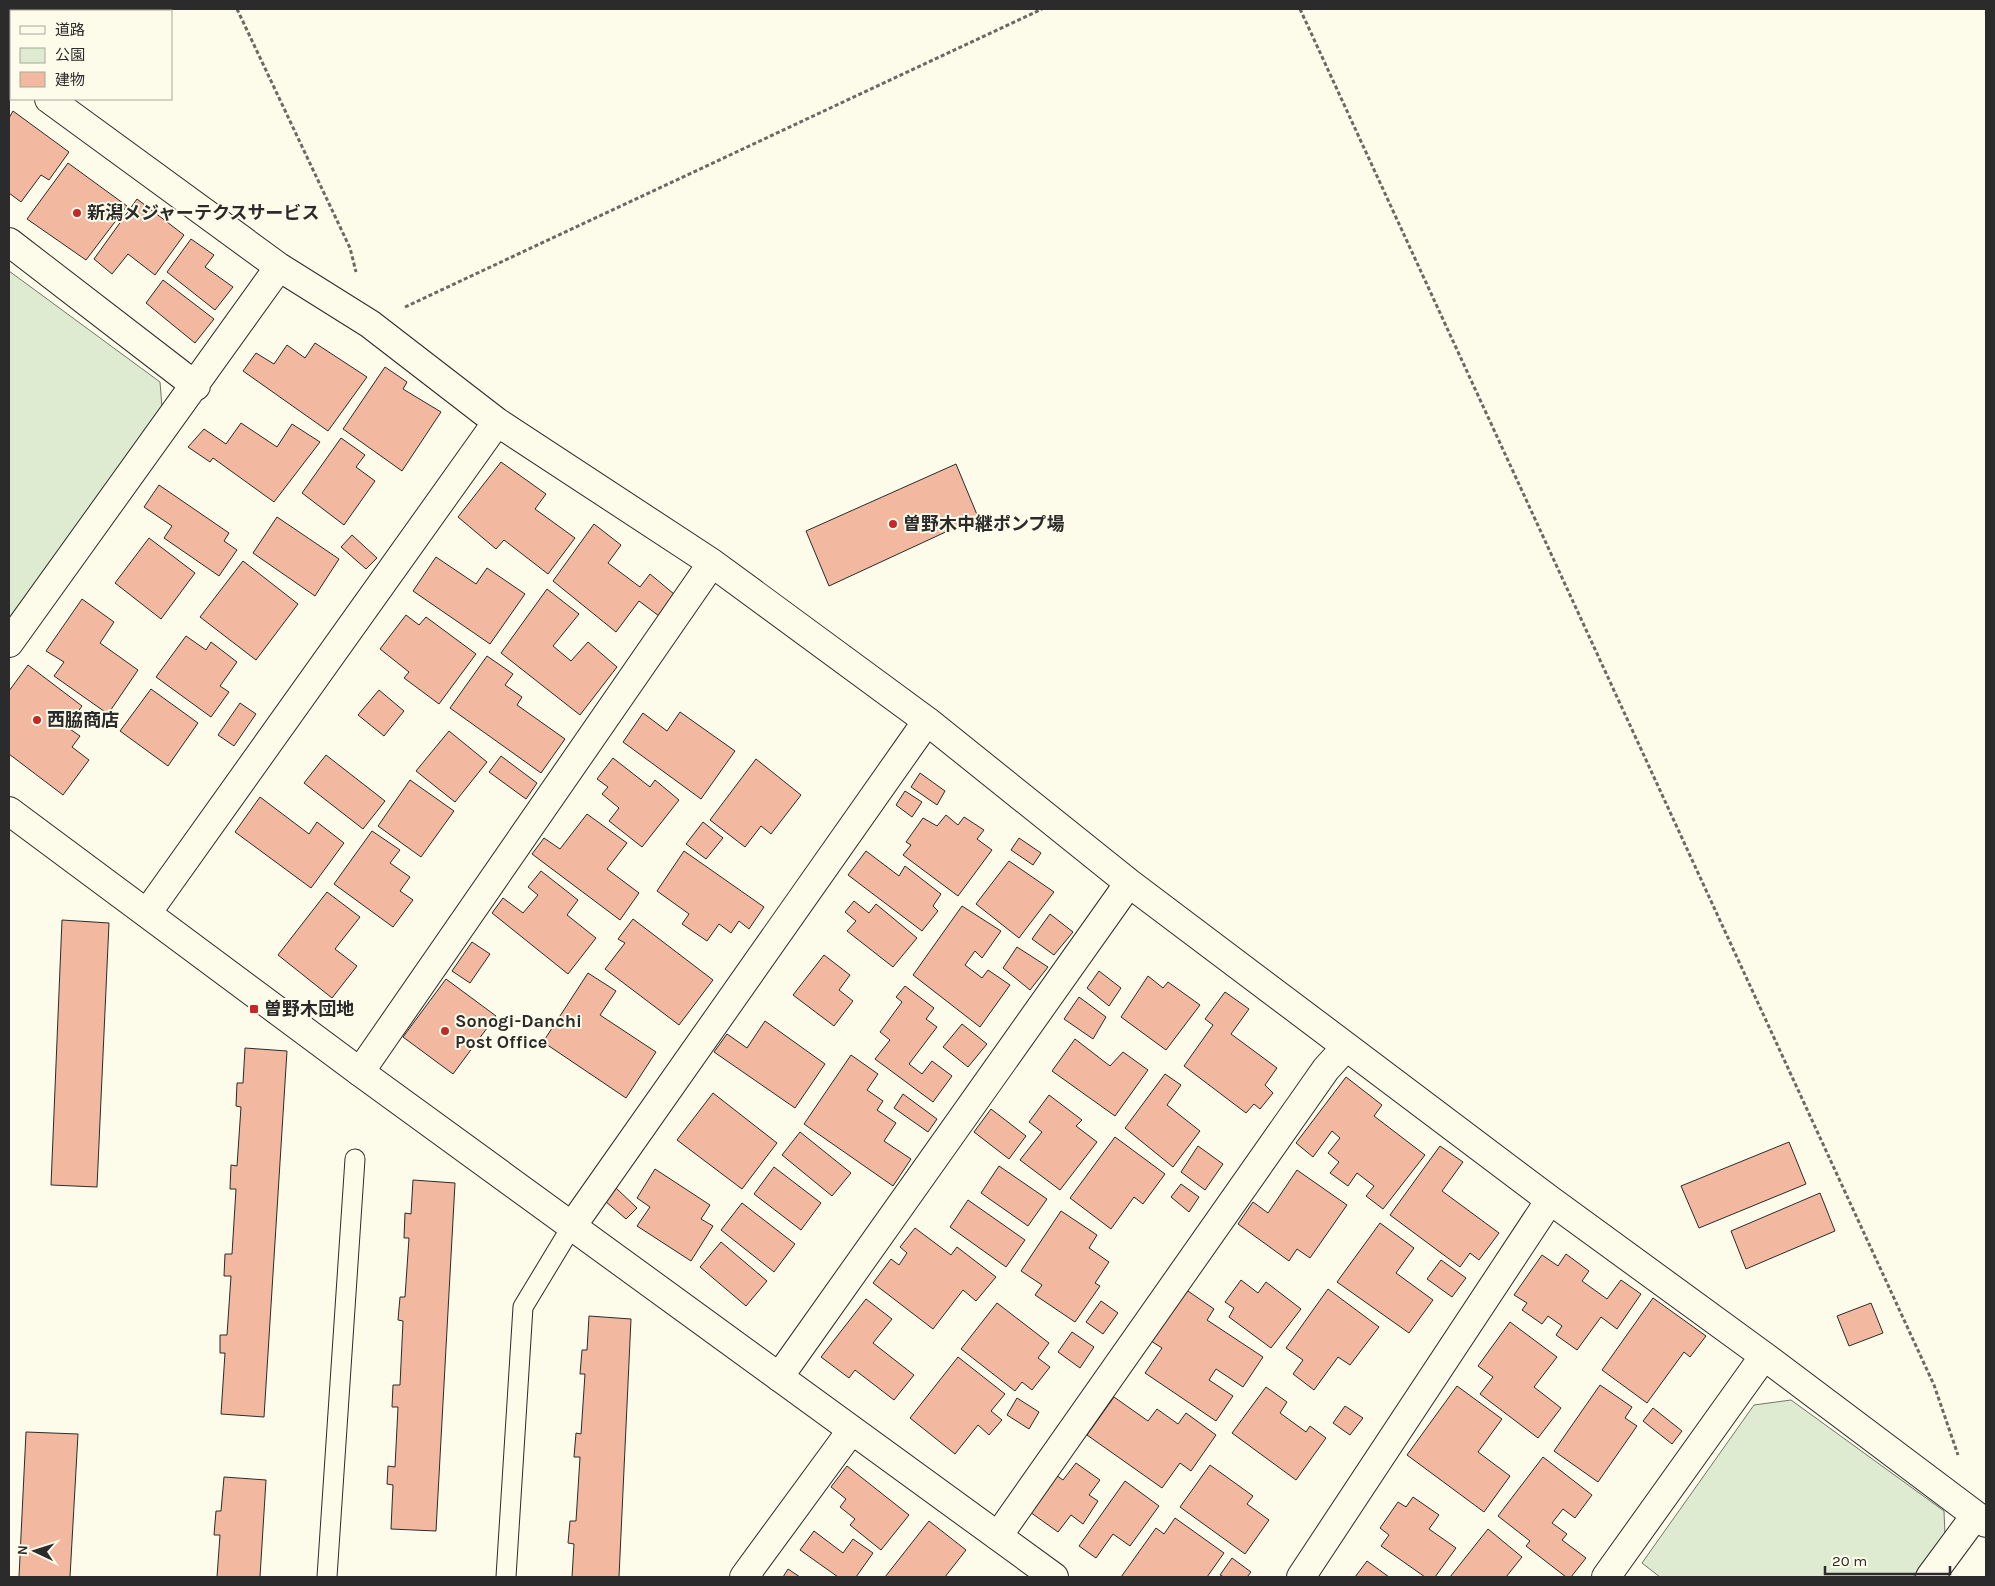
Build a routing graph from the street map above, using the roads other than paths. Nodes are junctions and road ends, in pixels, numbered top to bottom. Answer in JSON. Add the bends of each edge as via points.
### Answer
{"nodes":[{"id":1,"x":50,"y":100,"type":"edge"},
{"id":2,"x":9,"y":242,"type":"edge"},
{"id":3,"x":279,"y":267,"type":"junction"},
{"id":4,"x":196,"y":386,"type":"junction"},
{"id":5,"x":497,"y":422,"type":"junction"},
{"id":6,"x":712,"y":563,"type":"junction"},
{"id":7,"x":9,"y":643,"type":"edge"},
{"id":8,"x":927,"y":721,"type":"junction"},
{"id":9,"x":9,"y":811,"type":"edge"},
{"id":10,"x":1130,"y":883,"type":"junction"},
{"id":11,"x":147,"y":913,"type":"junction"},
{"id":12,"x":1346,"y":1046,"type":"junction"},
{"id":13,"x":360,"y":1072,"type":"junction"},
{"id":14,"x":355,"y":1159,"type":"dead end"},
{"id":15,"x":1550,"y":1200,"type":"junction"},
{"id":16,"x":572,"y":1226,"type":"junction"},
{"id":17,"x":1764,"y":1356,"type":"junction"},
{"id":18,"x":778,"y":1377,"type":"junction"},
{"id":19,"x":851,"y":1431,"type":"junction"},
{"id":20,"x":1980,"y":1519,"type":"edge"},
{"id":21,"x":998,"y":1536,"type":"junction"},
{"id":22,"x":327,"y":1577,"type":"edge"},
{"id":23,"x":506,"y":1577,"type":"edge"},
{"id":24,"x":744,"y":1577,"type":"edge"},
{"id":25,"x":1054,"y":1577,"type":"edge"},
{"id":26,"x":1302,"y":1577,"type":"edge"},
{"id":27,"x":1606,"y":1577,"type":"edge"},
{"id":28,"x":1930,"y":1577,"type":"edge"}],
"edges":[{"from":1,"to":3,"type":"street"},
{"from":2,"to":4,"type":"street"},
{"from":3,"to":4,"type":"street"},
{"from":3,"to":5,"type":"street","via":[[370,324]]},
{"from":4,"to":7,"type":"street"},
{"from":5,"to":6,"type":"street"},
{"from":5,"to":11,"type":"street"},
{"from":6,"to":8,"type":"street"},
{"from":6,"to":13,"type":"street"},
{"from":8,"to":10,"type":"street"},
{"from":8,"to":16,"type":"street"},
{"from":9,"to":11,"type":"street"},
{"from":10,"to":12,"type":"street"},
{"from":10,"to":18,"type":"street"},
{"from":11,"to":13,"type":"street"},
{"from":12,"to":15,"type":"street"},
{"from":12,"to":21,"type":"street","via":[[1320,1077]]},
{"from":13,"to":16,"type":"street"},
{"from":14,"to":22,"type":"lane"},
{"from":15,"to":17,"type":"street"},
{"from":15,"to":26,"type":"street"},
{"from":16,"to":18,"type":"street"},
{"from":16,"to":23,"type":"lane","via":[[523,1307]]},
{"from":17,"to":20,"type":"street"},
{"from":17,"to":27,"type":"street"},
{"from":18,"to":19,"type":"street"},
{"from":19,"to":21,"type":"street"},
{"from":19,"to":24,"type":"street"},
{"from":20,"to":28,"type":"street"},
{"from":21,"to":25,"type":"street"}]}
